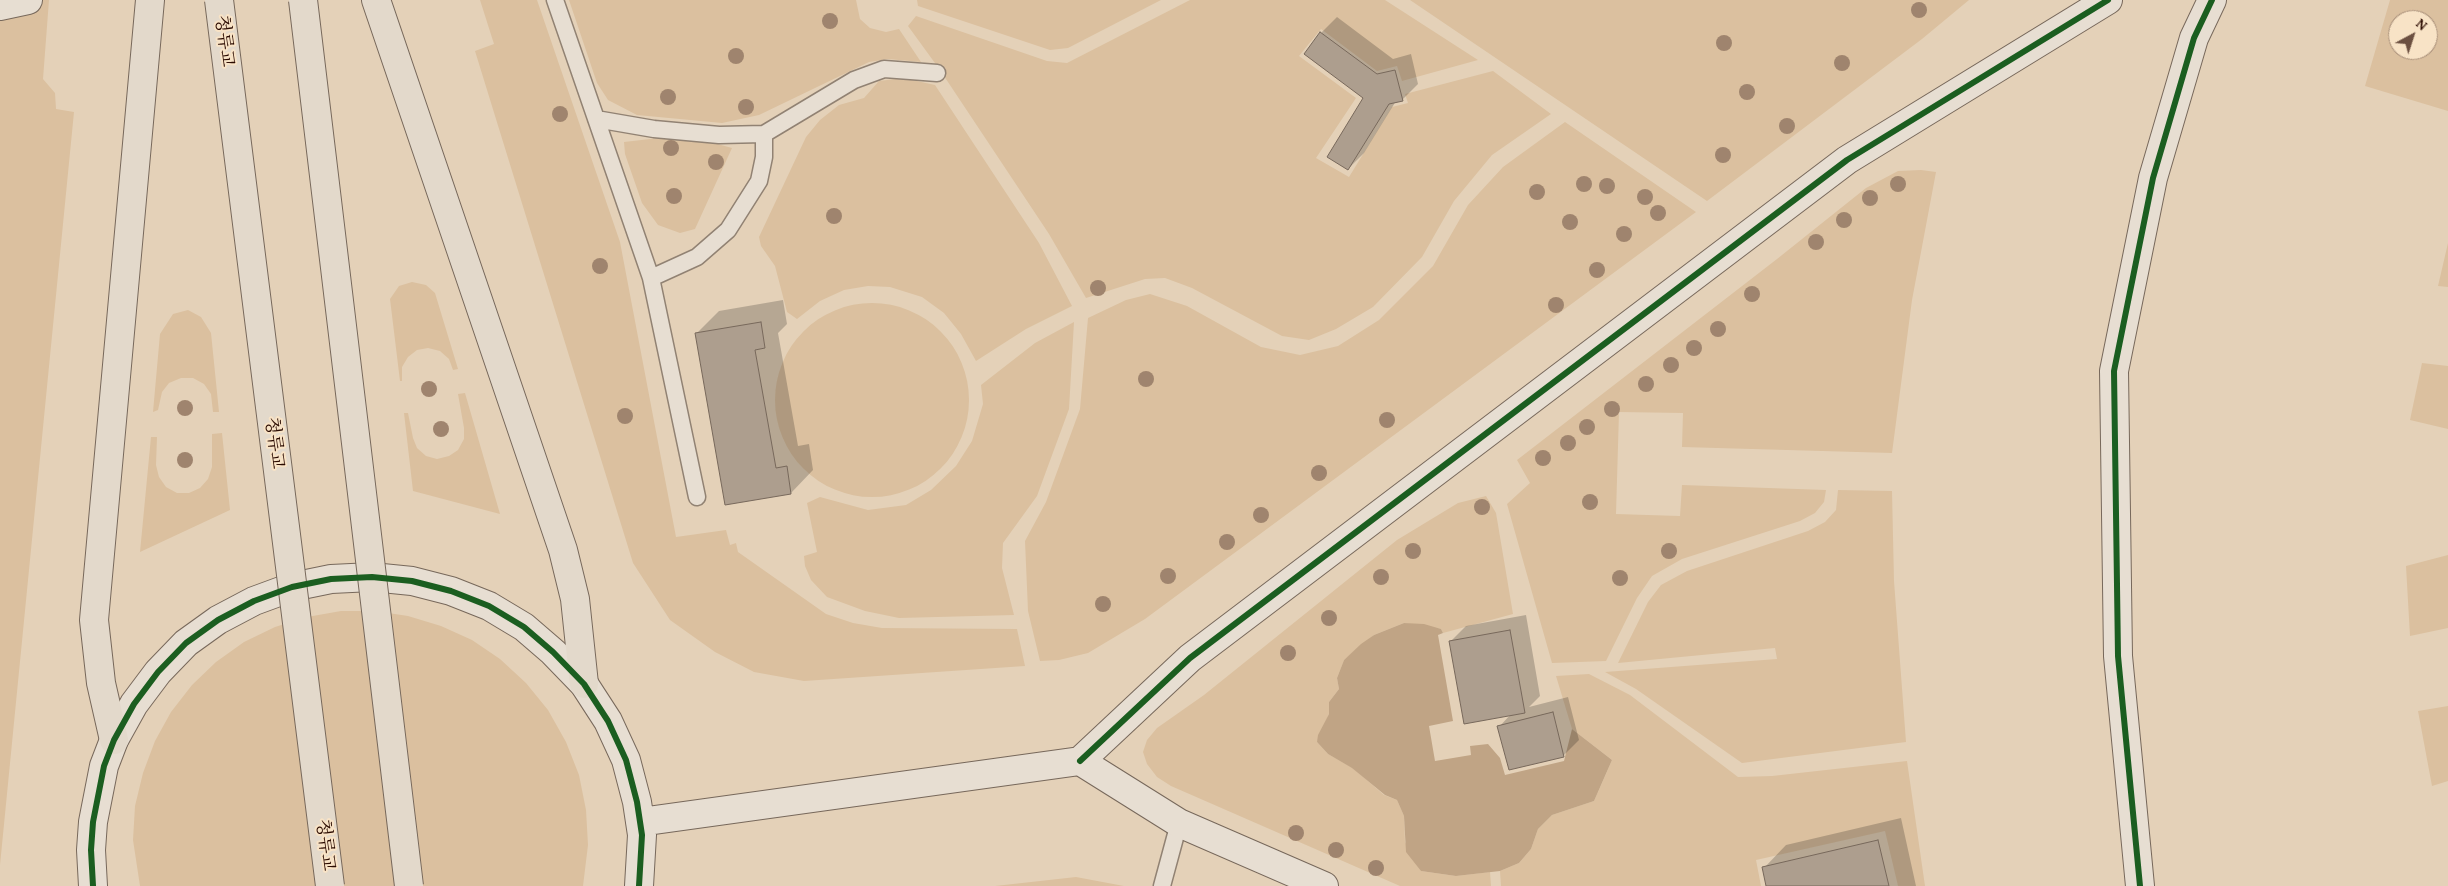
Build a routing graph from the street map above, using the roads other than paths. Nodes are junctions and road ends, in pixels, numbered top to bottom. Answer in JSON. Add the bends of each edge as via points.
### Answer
{"nodes":[{"id":1,"x":28,"y":0,"type":"edge"},
{"id":2,"x":150,"y":0,"type":"edge"},
{"id":3,"x":219,"y":0,"type":"edge"},
{"id":4,"x":303,"y":0,"type":"edge"},
{"id":5,"x":376,"y":0,"type":"edge"},
{"id":6,"x":555,"y":0,"type":"edge"},
{"id":7,"x":2108,"y":0,"type":"edge"},
{"id":8,"x":2212,"y":0,"type":"edge"},
{"id":9,"x":0,"y":6,"type":"edge"},
{"id":10,"x":937,"y":74,"type":"dead end"},
{"id":11,"x":596,"y":119,"type":"junction"},
{"id":12,"x":764,"y":134,"type":"junction"},
{"id":13,"x":651,"y":278,"type":"junction"},
{"id":14,"x":696,"y":496,"type":"dead end"},
{"id":15,"x":584,"y":684,"type":"junction"},
{"id":16,"x":114,"y":740,"type":"junction"},
{"id":17,"x":1080,"y":761,"type":"junction"},
{"id":18,"x":640,"y":822,"type":"junction"},
{"id":19,"x":1179,"y":822,"type":"junction"},
{"id":20,"x":93,"y":886,"type":"edge"},
{"id":21,"x":330,"y":886,"type":"edge"},
{"id":22,"x":409,"y":886,"type":"edge"},
{"id":23,"x":639,"y":886,"type":"edge"},
{"id":24,"x":1162,"y":886,"type":"edge"},
{"id":25,"x":1324,"y":886,"type":"edge"},
{"id":26,"x":2140,"y":886,"type":"edge"}],
"edges":[{"from":1,"to":9,"type":"street"},
{"from":2,"to":16,"type":"main road","via":[[94,620],[101,683]]},
{"from":3,"to":21,"type":"main road","name":"청류교","bridge":true},
{"from":4,"to":22,"type":"main road","bridge":true},
{"from":5,"to":15,"type":"main road","via":[[563,550],[575,599]]},
{"from":6,"to":11,"type":"lane"},
{"from":7,"to":17,"type":"street","via":[[1839,165],[1190,658]]},
{"from":8,"to":26,"type":"street","via":[[2194,38],[2153,178],[2114,371],[2118,656]]},
{"from":10,"to":12,"type":"lane","via":[[884,69],[861,77]]},
{"from":11,"to":12,"type":"lane","via":[[719,135]]},
{"from":11,"to":13,"type":"lane"},
{"from":12,"to":13,"type":"lane","via":[[764,157],[758,182],[728,230],[697,257]]},
{"from":13,"to":14,"type":"lane"},
{"from":15,"to":16,"type":"street","bridge":true,"via":[[524,627],[489,606],[451,591],[412,581],[372,577],[332,579],[292,587],[254,601],[218,620],[186,643],[134,704]]},
{"from":15,"to":18,"type":"street","via":[[608,721],[626,760]]},
{"from":16,"to":20,"type":"street","via":[[92,822]]},
{"from":17,"to":18,"type":"street"},
{"from":17,"to":19,"type":"street"},
{"from":18,"to":23,"type":"street","via":[[642,868]]},
{"from":19,"to":24,"type":"lane"},
{"from":19,"to":25,"type":"street"}]}
